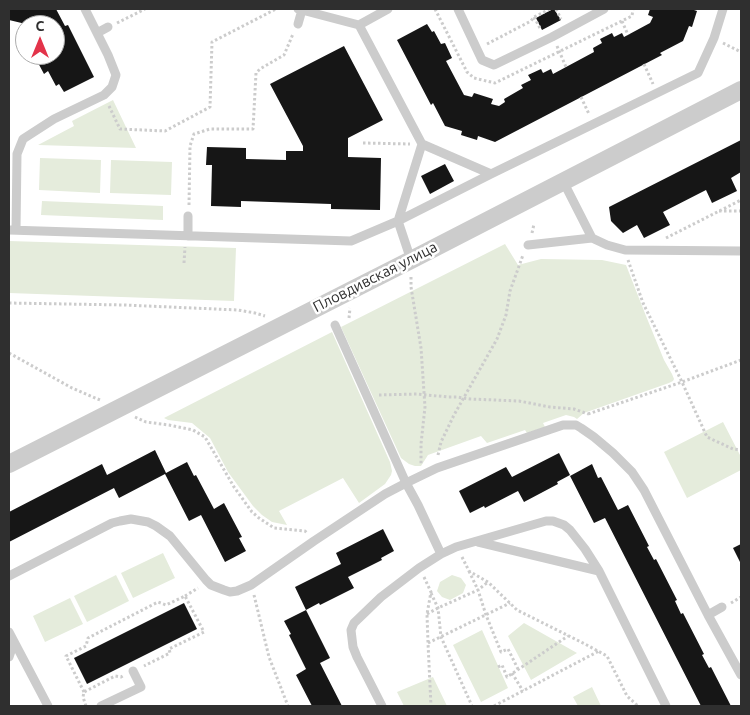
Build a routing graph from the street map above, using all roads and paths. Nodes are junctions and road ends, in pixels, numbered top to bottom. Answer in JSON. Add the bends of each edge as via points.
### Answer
{"nodes":[{"id":1,"x":85,"y":9,"type":"edge"},
{"id":2,"x":144,"y":9,"type":"edge"},
{"id":3,"x":276,"y":9,"type":"edge"},
{"id":4,"x":301,"y":9,"type":"edge"},
{"id":5,"x":388,"y":9,"type":"edge"},
{"id":6,"x":458,"y":9,"type":"edge"},
{"id":7,"x":550,"y":9,"type":"edge"},
{"id":8,"x":556,"y":9,"type":"edge"},
{"id":9,"x":604,"y":9,"type":"edge"},
{"id":10,"x":723,"y":9,"type":"edge"},
{"id":11,"x":534,"y":17,"type":"junction"},
{"id":12,"x":622,"y":22,"type":"dead end"},
{"id":13,"x":298,"y":24,"type":"joint"},
{"id":14,"x":555,"y":24,"type":"dead end"},
{"id":15,"x":358,"y":25,"type":"junction"},
{"id":16,"x":108,"y":28,"type":"joint"},
{"id":17,"x":548,"y":28,"type":"dead end"},
{"id":18,"x":97,"y":33,"type":"junction"},
{"id":19,"x":628,"y":35,"type":"dead end"},
{"id":20,"x":714,"y":38,"type":"junction"},
{"id":21,"x":477,"y":49,"type":"junction"},
{"id":22,"x":741,"y":51,"type":"edge"},
{"id":23,"x":560,"y":52,"type":"dead end"},
{"id":24,"x":644,"y":64,"type":"dead end"},
{"id":25,"x":566,"y":67,"type":"dead end"},
{"id":26,"x":741,"y":90,"type":"edge"},
{"id":27,"x":657,"y":92,"type":"junction"},
{"id":28,"x":104,"y":95,"type":"junction"},
{"id":29,"x":581,"y":97,"type":"dead end"},
{"id":30,"x":594,"y":124,"type":"junction"},
{"id":31,"x":363,"y":143,"type":"dead end"},
{"id":32,"x":422,"y":144,"type":"junction"},
{"id":33,"x":491,"y":174,"type":"junction"},
{"id":34,"x":563,"y":182,"type":"junction"},
{"id":35,"x":741,"y":200,"type":"edge"},
{"id":36,"x":741,"y":211,"type":"edge"},
{"id":37,"x":719,"y":212,"type":"junction"},
{"id":38,"x":188,"y":216,"type":"joint"},
{"id":39,"x":398,"y":222,"type":"junction"},
{"id":40,"x":534,"y":224,"type":"dead end"},
{"id":41,"x":13,"y":230,"type":"edge"},
{"id":42,"x":186,"y":236,"type":"junction"},
{"id":43,"x":592,"y":238,"type":"junction"},
{"id":44,"x":528,"y":245,"type":"junction"},
{"id":45,"x":625,"y":250,"type":"junction"},
{"id":46,"x":642,"y":251,"type":"junction"},
{"id":47,"x":741,"y":251,"type":"edge"},
{"id":48,"x":411,"y":260,"type":"junction"},
{"id":49,"x":184,"y":263,"type":"dead end"},
{"id":50,"x":411,"y":287,"type":"dead end"},
{"id":51,"x":9,"y":303,"type":"edge"},
{"id":52,"x":261,"y":315,"type":"dead end"},
{"id":53,"x":335,"y":325,"type":"dead end"},
{"id":54,"x":9,"y":353,"type":"edge"},
{"id":55,"x":741,"y":360,"type":"edge"},
{"id":56,"x":682,"y":382,"type":"junction"},
{"id":57,"x":366,"y":395,"type":"junction"},
{"id":58,"x":424,"y":395,"type":"junction"},
{"id":59,"x":96,"y":398,"type":"dead end"},
{"id":60,"x":464,"y":399,"type":"junction"},
{"id":61,"x":588,"y":414,"type":"junction"},
{"id":62,"x":146,"y":422,"type":"dead end"},
{"id":63,"x":570,"y":424,"type":"junction"},
{"id":64,"x":741,"y":450,"type":"edge"},
{"id":65,"x":9,"y":464,"type":"edge"},
{"id":66,"x":437,"y":468,"type":"junction"},
{"id":67,"x":421,"y":475,"type":"junction"},
{"id":68,"x":406,"y":483,"type":"junction"},
{"id":69,"x":314,"y":541,"type":"junction"},
{"id":70,"x":476,"y":542,"type":"junction"},
{"id":71,"x":456,"y":547,"type":"junction"},
{"id":72,"x":441,"y":554,"type":"junction"},
{"id":73,"x":419,"y":568,"type":"junction"},
{"id":74,"x":469,"y":571,"type":"junction"},
{"id":75,"x":599,"y":571,"type":"junction"},
{"id":76,"x":9,"y":576,"type":"edge"},
{"id":77,"x":488,"y":582,"type":"junction"},
{"id":78,"x":251,"y":585,"type":"junction"},
{"id":79,"x":200,"y":586,"type":"dead end"},
{"id":80,"x":478,"y":590,"type":"junction"},
{"id":81,"x":431,"y":592,"type":"junction"},
{"id":82,"x":185,"y":596,"type":"junction"},
{"id":83,"x":510,"y":603,"type":"junction"},
{"id":84,"x":722,"y":607,"type":"dead end"},
{"id":85,"x":438,"y":608,"type":"junction"},
{"id":86,"x":427,"y":614,"type":"junction"},
{"id":87,"x":486,"y":615,"type":"junction"},
{"id":88,"x":708,"y":615,"type":"junction"},
{"id":89,"x":9,"y":632,"type":"edge"},
{"id":90,"x":569,"y":636,"type":"junction"},
{"id":91,"x":441,"y":637,"type":"junction"},
{"id":92,"x":14,"y":642,"type":"junction"},
{"id":93,"x":428,"y":643,"type":"junction"},
{"id":94,"x":599,"y":651,"type":"junction"},
{"id":95,"x":9,"y":657,"type":"edge"},
{"id":96,"x":498,"y":667,"type":"dead end"},
{"id":97,"x":518,"y":670,"type":"junction"},
{"id":98,"x":133,"y":671,"type":"junction"},
{"id":99,"x":512,"y":673,"type":"junction"},
{"id":100,"x":741,"y":675,"type":"edge"},
{"id":101,"x":523,"y":691,"type":"junction"},
{"id":102,"x":84,"y":692,"type":"junction"},
{"id":103,"x":48,"y":706,"type":"edge"},
{"id":104,"x":86,"y":706,"type":"edge"},
{"id":105,"x":101,"y":706,"type":"edge"},
{"id":106,"x":286,"y":706,"type":"edge"},
{"id":107,"x":382,"y":706,"type":"edge"},
{"id":108,"x":431,"y":706,"type":"edge"},
{"id":109,"x":472,"y":706,"type":"edge"},
{"id":110,"x":494,"y":706,"type":"edge"},
{"id":111,"x":638,"y":706,"type":"edge"},
{"id":112,"x":666,"y":706,"type":"edge"}],
"edges":[{"from":1,"to":18,"type":"lane"},
{"from":2,"to":16,"type":"path"},
{"from":3,"to":28,"type":"path","via":[[212,42],[210,107],[165,132],[120,129]]},
{"from":4,"to":13,"type":"lane"},
{"from":4,"to":15,"type":"lane"},
{"from":5,"to":15,"type":"lane"},
{"from":6,"to":21,"type":"lane"},
{"from":7,"to":11,"type":"path"},
{"from":8,"to":14,"type":"path","via":[[562,21]]},
{"from":9,"to":21,"type":"lane","via":[[494,65],[482,60]]},
{"from":10,"to":20,"type":"lane"},
{"from":11,"to":17,"type":"path","via":[[542,32]]},
{"from":11,"to":21,"type":"path"},
{"from":12,"to":19,"type":"path"},
{"from":13,"to":38,"type":"path","via":[[284,55],[256,73],[253,129],[210,129],[194,134],[190,146]]},
{"from":15,"to":32,"type":"lane"},
{"from":16,"to":18,"type":"lane"},
{"from":18,"to":28,"type":"lane","via":[[116,75],[112,87]]},
{"from":20,"to":22,"type":"path"},
{"from":20,"to":27,"type":"lane","via":[[698,73]]},
{"from":23,"to":25,"type":"path"},
{"from":24,"to":27,"type":"path"},
{"from":26,"to":34,"type":"street","name":"Пловдивская улица"},
{"from":27,"to":30,"type":"lane"},
{"from":28,"to":41,"type":"lane","via":[[54,119],[24,139],[17,154]]},
{"from":29,"to":30,"type":"path"},
{"from":30,"to":33,"type":"lane"},
{"from":31,"to":32,"type":"path"},
{"from":32,"to":33,"type":"lane"},
{"from":32,"to":39,"type":"lane"},
{"from":33,"to":39,"type":"lane"},
{"from":34,"to":43,"type":"lane"},
{"from":34,"to":48,"type":"street","name":"Пловдивская улица"},
{"from":35,"to":37,"type":"path"},
{"from":36,"to":37,"type":"path"},
{"from":37,"to":46,"type":"path"},
{"from":38,"to":42,"type":"lane"},
{"from":39,"to":42,"type":"lane","via":[[351,242]]},
{"from":39,"to":48,"type":"lane"},
{"from":40,"to":44,"type":"path"},
{"from":41,"to":42,"type":"lane"},
{"from":42,"to":49,"type":"path"},
{"from":43,"to":44,"type":"lane"},
{"from":43,"to":45,"type":"lane"},
{"from":44,"to":60,"type":"path","via":[[518,267],[497,339]]},
{"from":45,"to":46,"type":"lane"},
{"from":45,"to":56,"type":"path","via":[[643,303]]},
{"from":46,"to":47,"type":"lane"},
{"from":48,"to":65,"type":"street","name":"Пловдивская улица"},
{"from":50,"to":58,"type":"path","via":[[421,348]]},
{"from":51,"to":52,"type":"path","via":[[238,310]]},
{"from":53,"to":57,"type":"lane"},
{"from":54,"to":59,"type":"path"},
{"from":55,"to":56,"type":"path"},
{"from":56,"to":61,"type":"path"},
{"from":56,"to":64,"type":"path","via":[[707,437]]},
{"from":57,"to":58,"type":"path"},
{"from":57,"to":68,"type":"lane"},
{"from":58,"to":60,"type":"path"},
{"from":58,"to":67,"type":"path"},
{"from":60,"to":61,"type":"path","via":[[520,401]]},
{"from":60,"to":66,"type":"path","via":[[441,442]]},
{"from":61,"to":63,"type":"path"},
{"from":62,"to":69,"type":"path","via":[[193,430],[205,437],[252,512],[274,528],[305,531]]},
{"from":63,"to":66,"type":"lane"},
{"from":63,"to":88,"type":"lane","via":[[594,437],[632,472]]},
{"from":66,"to":67,"type":"lane"},
{"from":67,"to":68,"type":"lane"},
{"from":68,"to":69,"type":"lane"},
{"from":68,"to":72,"type":"lane"},
{"from":69,"to":78,"type":"lane"},
{"from":70,"to":71,"type":"lane"},
{"from":70,"to":75,"type":"lane"},
{"from":70,"to":75,"type":"lane","via":[[546,521],[559,522],[570,530]]},
{"from":71,"to":72,"type":"lane"},
{"from":71,"to":74,"type":"path"},
{"from":72,"to":73,"type":"lane"},
{"from":73,"to":81,"type":"path"},
{"from":73,"to":107,"type":"lane","via":[[381,597],[351,630],[357,657]]},
{"from":74,"to":77,"type":"path"},
{"from":74,"to":80,"type":"path"},
{"from":75,"to":112,"type":"lane"},
{"from":76,"to":78,"type":"lane","via":[[112,523],[131,519],[148,522],[170,536],[211,585],[230,592]]},
{"from":77,"to":80,"type":"path"},
{"from":77,"to":83,"type":"path"},
{"from":78,"to":106,"type":"path","via":[[269,657]]},
{"from":79,"to":82,"type":"path"},
{"from":80,"to":85,"type":"path"},
{"from":80,"to":87,"type":"path"},
{"from":81,"to":85,"type":"path"},
{"from":81,"to":86,"type":"path"},
{"from":82,"to":98,"type":"path","via":[[204,632]]},
{"from":82,"to":102,"type":"path","via":[[166,606],[158,602],[88,638],[86,646],[66,656]]},
{"from":83,"to":87,"type":"path"},
{"from":83,"to":90,"type":"path","via":[[517,610]]},
{"from":84,"to":88,"type":"lane"},
{"from":85,"to":86,"type":"path"},
{"from":85,"to":91,"type":"path"},
{"from":86,"to":93,"type":"path"},
{"from":87,"to":91,"type":"path"},
{"from":87,"to":97,"type":"path","via":[[501,652],[508,649]]},
{"from":88,"to":100,"type":"lane"},
{"from":89,"to":92,"type":"lane"},
{"from":90,"to":94,"type":"path"},
{"from":90,"to":97,"type":"path"},
{"from":91,"to":93,"type":"path"},
{"from":91,"to":109,"type":"path"},
{"from":92,"to":95,"type":"lane"},
{"from":92,"to":103,"type":"lane"},
{"from":93,"to":108,"type":"path"},
{"from":94,"to":101,"type":"path"},
{"from":94,"to":111,"type":"path","via":[[607,656],[627,696]]},
{"from":96,"to":99,"type":"path","via":[[502,665],[507,676]]},
{"from":97,"to":99,"type":"path"},
{"from":98,"to":102,"type":"path"},
{"from":98,"to":105,"type":"lane","via":[[141,687]]},
{"from":99,"to":101,"type":"path"},
{"from":101,"to":110,"type":"path"},
{"from":102,"to":104,"type":"path"}]}
